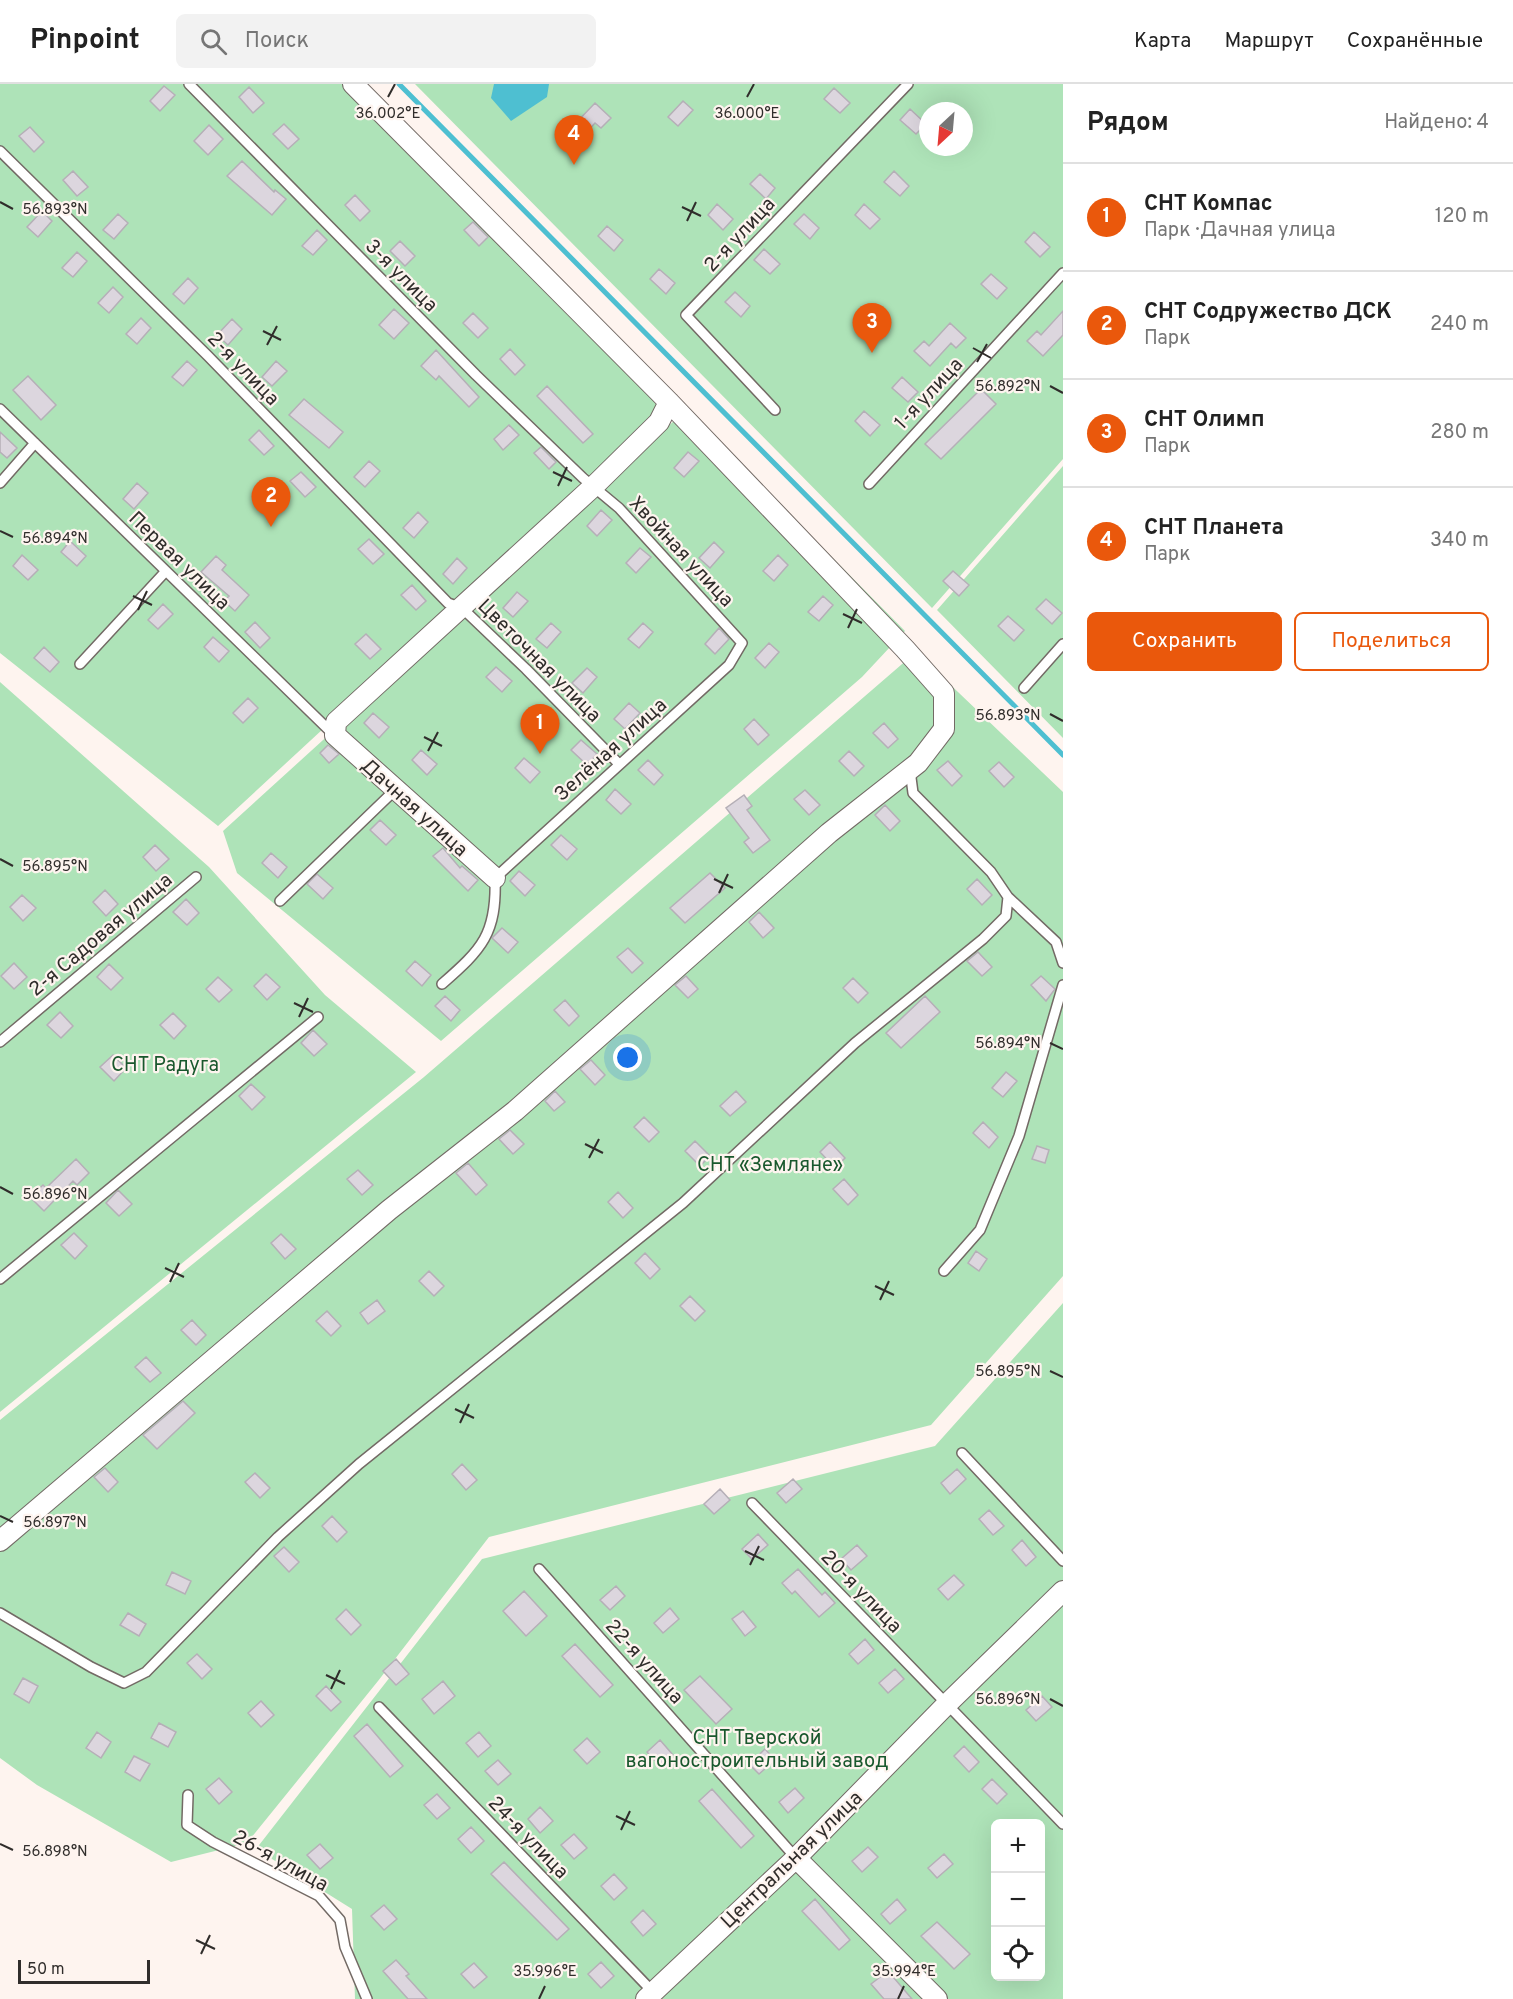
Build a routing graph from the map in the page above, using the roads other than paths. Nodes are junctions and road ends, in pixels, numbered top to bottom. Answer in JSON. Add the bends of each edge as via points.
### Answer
{"nodes":[{"id":1,"x":189,"y":84,"type":"edge"},
{"id":2,"x":353,"y":84,"type":"edge"},
{"id":3,"x":908,"y":84,"type":"edge"},
{"id":4,"x":0,"y":151,"type":"edge"},
{"id":5,"x":1063,"y":273,"type":"edge"},
{"id":6,"x":669,"y":402,"type":"junction"},
{"id":7,"x":0,"y":409,"type":"edge"},
{"id":8,"x":775,"y":410,"type":"dead end"},
{"id":9,"x":35,"y":443,"type":"junction"},
{"id":10,"x":0,"y":483,"type":"edge"},
{"id":11,"x":869,"y":484,"type":"dead end"},
{"id":12,"x":595,"y":485,"type":"junction"},
{"id":13,"x":166,"y":571,"type":"junction"},
{"id":14,"x":462,"y":608,"type":"junction"},
{"id":15,"x":742,"y":642,"type":"joint"},
{"id":16,"x":1063,"y":644,"type":"edge"},
{"id":17,"x":80,"y":664,"type":"dead end"},
{"id":18,"x":1024,"y":688,"type":"dead end"},
{"id":19,"x":335,"y":735,"type":"junction"},
{"id":20,"x":619,"y":764,"type":"junction"},
{"id":21,"x":910,"y":770,"type":"junction"},
{"id":22,"x":395,"y":790,"type":"junction"},
{"id":23,"x":196,"y":877,"type":"dead end"},
{"id":24,"x":495,"y":878,"type":"junction"},
{"id":25,"x":1008,"y":897,"type":"junction"},
{"id":26,"x":280,"y":901,"type":"dead end"},
{"id":27,"x":1063,"y":963,"type":"edge"},
{"id":28,"x":442,"y":984,"type":"dead end"},
{"id":29,"x":1063,"y":985,"type":"edge"},
{"id":30,"x":318,"y":1017,"type":"dead end"},
{"id":31,"x":0,"y":1042,"type":"edge"},
{"id":32,"x":944,"y":1271,"type":"dead end"},
{"id":33,"x":0,"y":1279,"type":"edge"},
{"id":34,"x":962,"y":1453,"type":"dead end"},
{"id":35,"x":752,"y":1503,"type":"dead end"},
{"id":36,"x":0,"y":1541,"type":"edge"},
{"id":37,"x":1063,"y":1561,"type":"edge"},
{"id":38,"x":539,"y":1569,"type":"dead end"},
{"id":39,"x":1063,"y":1592,"type":"edge"},
{"id":40,"x":0,"y":1613,"type":"edge"},
{"id":41,"x":946,"y":1705,"type":"junction"},
{"id":42,"x":378,"y":1707,"type":"dead end"},
{"id":43,"x":188,"y":1795,"type":"dead end"},
{"id":44,"x":1063,"y":1824,"type":"edge"},
{"id":45,"x":796,"y":1858,"type":"junction"},
{"id":46,"x":655,"y":1995,"type":"edge"},
{"id":47,"x":367,"y":1999,"type":"edge"},
{"id":48,"x":937,"y":1999,"type":"edge"}],
"edges":[{"from":1,"to":12,"type":"lane","name":"3-я улица","via":[[476,375],[583,478]]},
{"from":2,"to":6,"type":"street"},
{"from":3,"to":8,"type":"lane","name":"2-я улица","via":[[686,315]]},
{"from":4,"to":14,"type":"lane","name":"2-я улица","via":[[448,603]]},
{"from":5,"to":11,"type":"lane","name":"1-я улица"},
{"from":6,"to":12,"type":"street","via":[[659,422]]},
{"from":6,"to":21,"type":"street","via":[[944,693],[944,729]]},
{"from":7,"to":9,"type":"lane","name":"Первая улица"},
{"from":9,"to":10,"type":"lane"},
{"from":9,"to":13,"type":"lane","name":"Первая улица"},
{"from":12,"to":14,"type":"street"},
{"from":12,"to":15,"type":"lane","name":"Хвойная улица"},
{"from":13,"to":17,"type":"lane"},
{"from":13,"to":19,"type":"lane","name":"Первая улица"},
{"from":14,"to":19,"type":"street","via":[[336,722]]},
{"from":14,"to":20,"type":"lane","name":"Цветочная улица"},
{"from":15,"to":20,"type":"lane","name":"Зелёная улица","via":[[729,665]]},
{"from":16,"to":18,"type":"lane"},
{"from":19,"to":22,"type":"street","name":"Дачная улица"},
{"from":20,"to":24,"type":"lane","name":"Зелёная улица"},
{"from":21,"to":25,"type":"lane","via":[[913,793],[991,872]]},
{"from":21,"to":36,"type":"street","via":[[829,833],[515,1111],[389,1210]]},
{"from":22,"to":24,"type":"street","name":"Дачная улица"},
{"from":22,"to":26,"type":"lane"},
{"from":23,"to":31,"type":"lane","name":"2-я Садовая улица"},
{"from":24,"to":28,"type":"lane","via":[[496,901],[488,936]]},
{"from":25,"to":27,"type":"lane","via":[[1056,942]]},
{"from":25,"to":40,"type":"lane","via":[[1006,916],[983,939],[855,1043],[683,1203],[359,1464],[278,1537],[146,1672],[124,1683]]},
{"from":29,"to":32,"type":"lane","via":[[1019,1136],[980,1230]]},
{"from":30,"to":33,"type":"lane"},
{"from":34,"to":37,"type":"lane"},
{"from":35,"to":41,"type":"lane","name":"20-я улица"},
{"from":38,"to":45,"type":"lane","name":"22-я улица"},
{"from":39,"to":41,"type":"street","name":"Центральная улица"},
{"from":41,"to":44,"type":"lane","name":"20-я улица"},
{"from":41,"to":45,"type":"street","name":"Центральная улица"},
{"from":42,"to":46,"type":"lane","name":"24-я улица"},
{"from":43,"to":47,"type":"lane","name":"26-я улица","via":[[187,1825],[319,1896],[340,1920],[345,1947]]},
{"from":45,"to":46,"type":"street","name":"Центральная улица"},
{"from":45,"to":48,"type":"street"}]}
